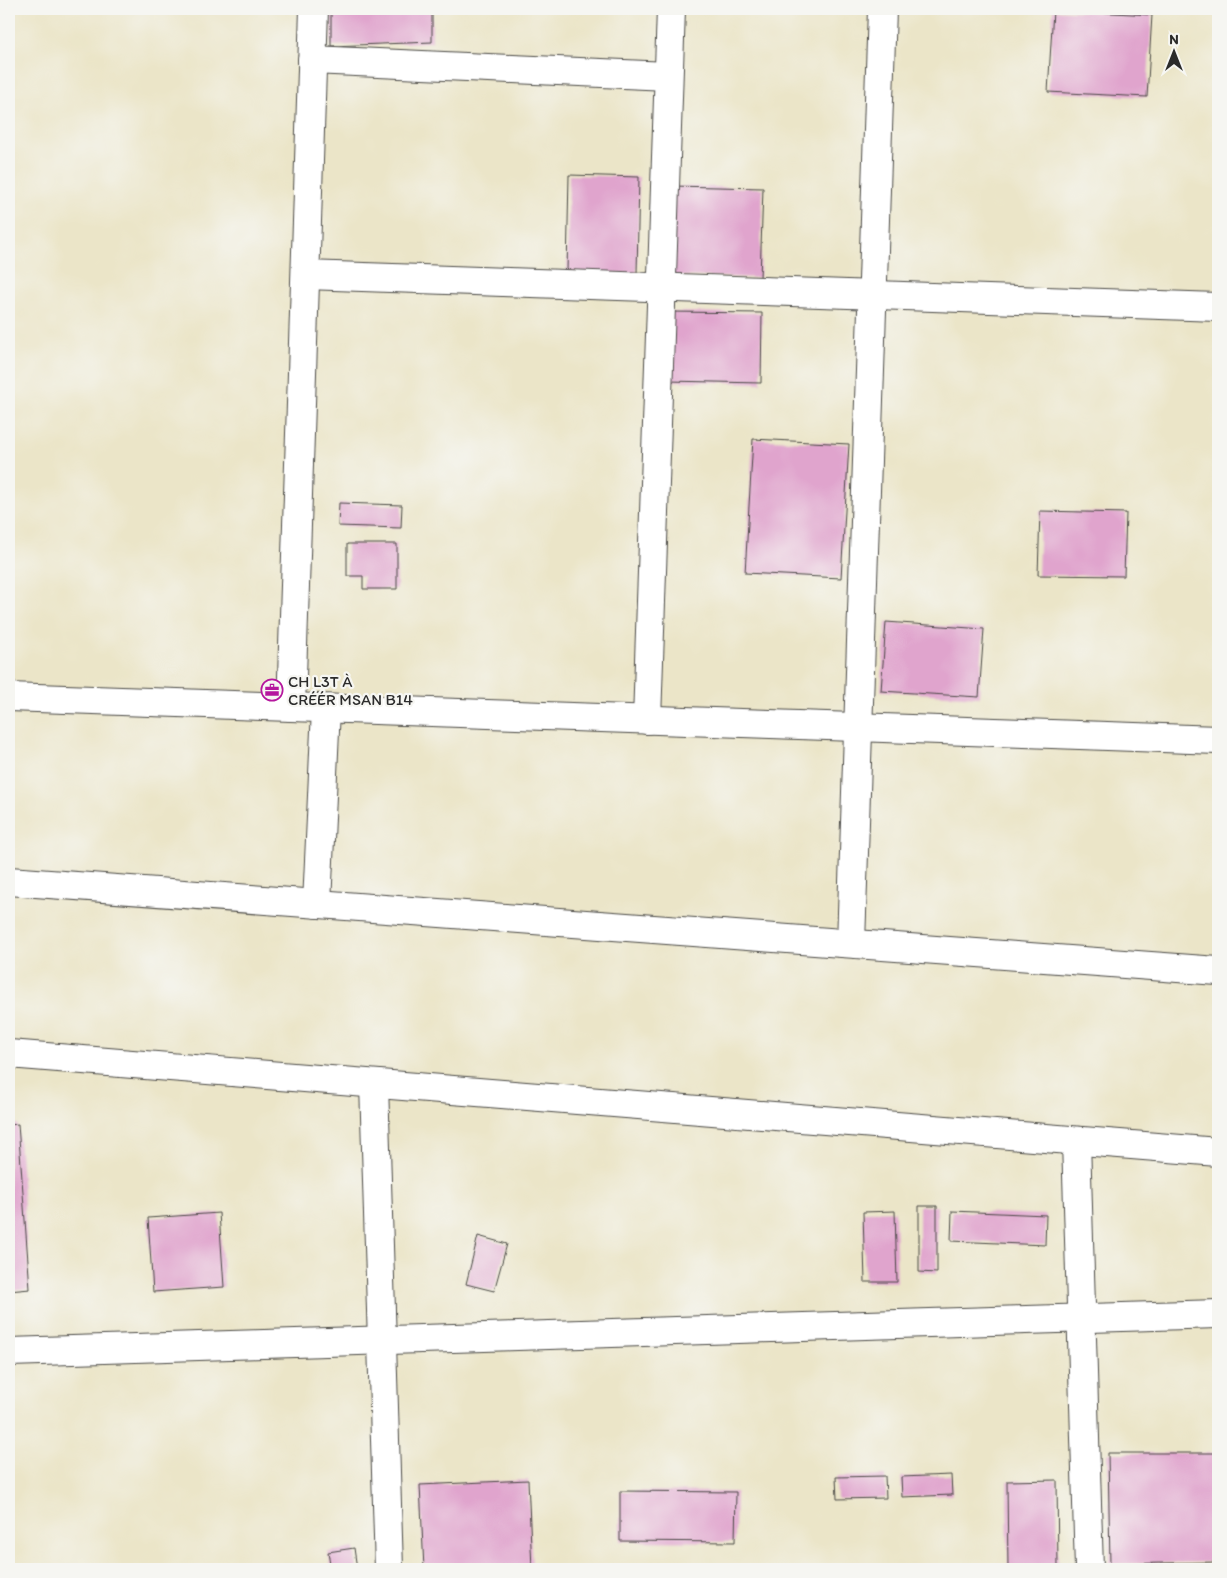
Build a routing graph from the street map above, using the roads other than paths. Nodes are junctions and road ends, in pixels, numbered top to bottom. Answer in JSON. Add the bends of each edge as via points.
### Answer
{"nodes":[{"id":1,"x":314,"y":9,"type":"edge"},
{"id":2,"x":670,"y":9,"type":"edge"},
{"id":3,"x":882,"y":9,"type":"edge"},
{"id":4,"x":312,"y":60,"type":"junction"},
{"id":5,"x":668,"y":76,"type":"junction"},
{"id":6,"x":306,"y":275,"type":"junction"},
{"id":7,"x":661,"y":288,"type":"junction"},
{"id":8,"x":872,"y":295,"type":"junction"},
{"id":9,"x":1218,"y":307,"type":"edge"},
{"id":10,"x":9,"y":697,"type":"edge"},
{"id":11,"x":291,"y":708,"type":"junction"},
{"id":12,"x":326,"y":709,"type":"junction"},
{"id":13,"x":647,"y":720,"type":"junction"},
{"id":14,"x":858,"y":728,"type":"junction"},
{"id":15,"x":1218,"y":740,"type":"edge"},
{"id":16,"x":9,"y":881,"type":"edge"},
{"id":17,"x":317,"y":904,"type":"junction"},
{"id":18,"x":851,"y":943,"type":"junction"},
{"id":19,"x":1218,"y":971,"type":"edge"},
{"id":20,"x":9,"y":1054,"type":"edge"},
{"id":21,"x":374,"y":1084,"type":"junction"},
{"id":22,"x":1076,"y":1141,"type":"junction"},
{"id":23,"x":1218,"y":1152,"type":"edge"},
{"id":24,"x":1218,"y":1314,"type":"edge"},
{"id":25,"x":1081,"y":1318,"type":"junction"},
{"id":26,"x":382,"y":1340,"type":"junction"},
{"id":27,"x":9,"y":1352,"type":"edge"},
{"id":28,"x":389,"y":1569,"type":"edge"},
{"id":29,"x":1090,"y":1569,"type":"edge"}],
"edges":[{"from":1,"to":4,"type":"street"},
{"from":2,"to":5,"type":"street"},
{"from":3,"to":8,"type":"street"},
{"from":4,"to":5,"type":"street"},
{"from":4,"to":6,"type":"street"},
{"from":5,"to":7,"type":"street"},
{"from":6,"to":7,"type":"street"},
{"from":6,"to":11,"type":"street"},
{"from":7,"to":8,"type":"street"},
{"from":7,"to":13,"type":"street"},
{"from":8,"to":9,"type":"street"},
{"from":8,"to":14,"type":"street"},
{"from":10,"to":11,"type":"street"},
{"from":11,"to":12,"type":"street"},
{"from":12,"to":13,"type":"street"},
{"from":12,"to":17,"type":"street"},
{"from":13,"to":14,"type":"street"},
{"from":14,"to":15,"type":"street"},
{"from":14,"to":18,"type":"street"},
{"from":16,"to":17,"type":"street"},
{"from":17,"to":18,"type":"street"},
{"from":18,"to":19,"type":"street"},
{"from":20,"to":21,"type":"street"},
{"from":21,"to":22,"type":"street"},
{"from":21,"to":26,"type":"street"},
{"from":22,"to":23,"type":"street"},
{"from":22,"to":25,"type":"street"},
{"from":24,"to":25,"type":"street"},
{"from":25,"to":26,"type":"street"},
{"from":25,"to":29,"type":"street"},
{"from":26,"to":27,"type":"street"},
{"from":26,"to":28,"type":"street"}]}
